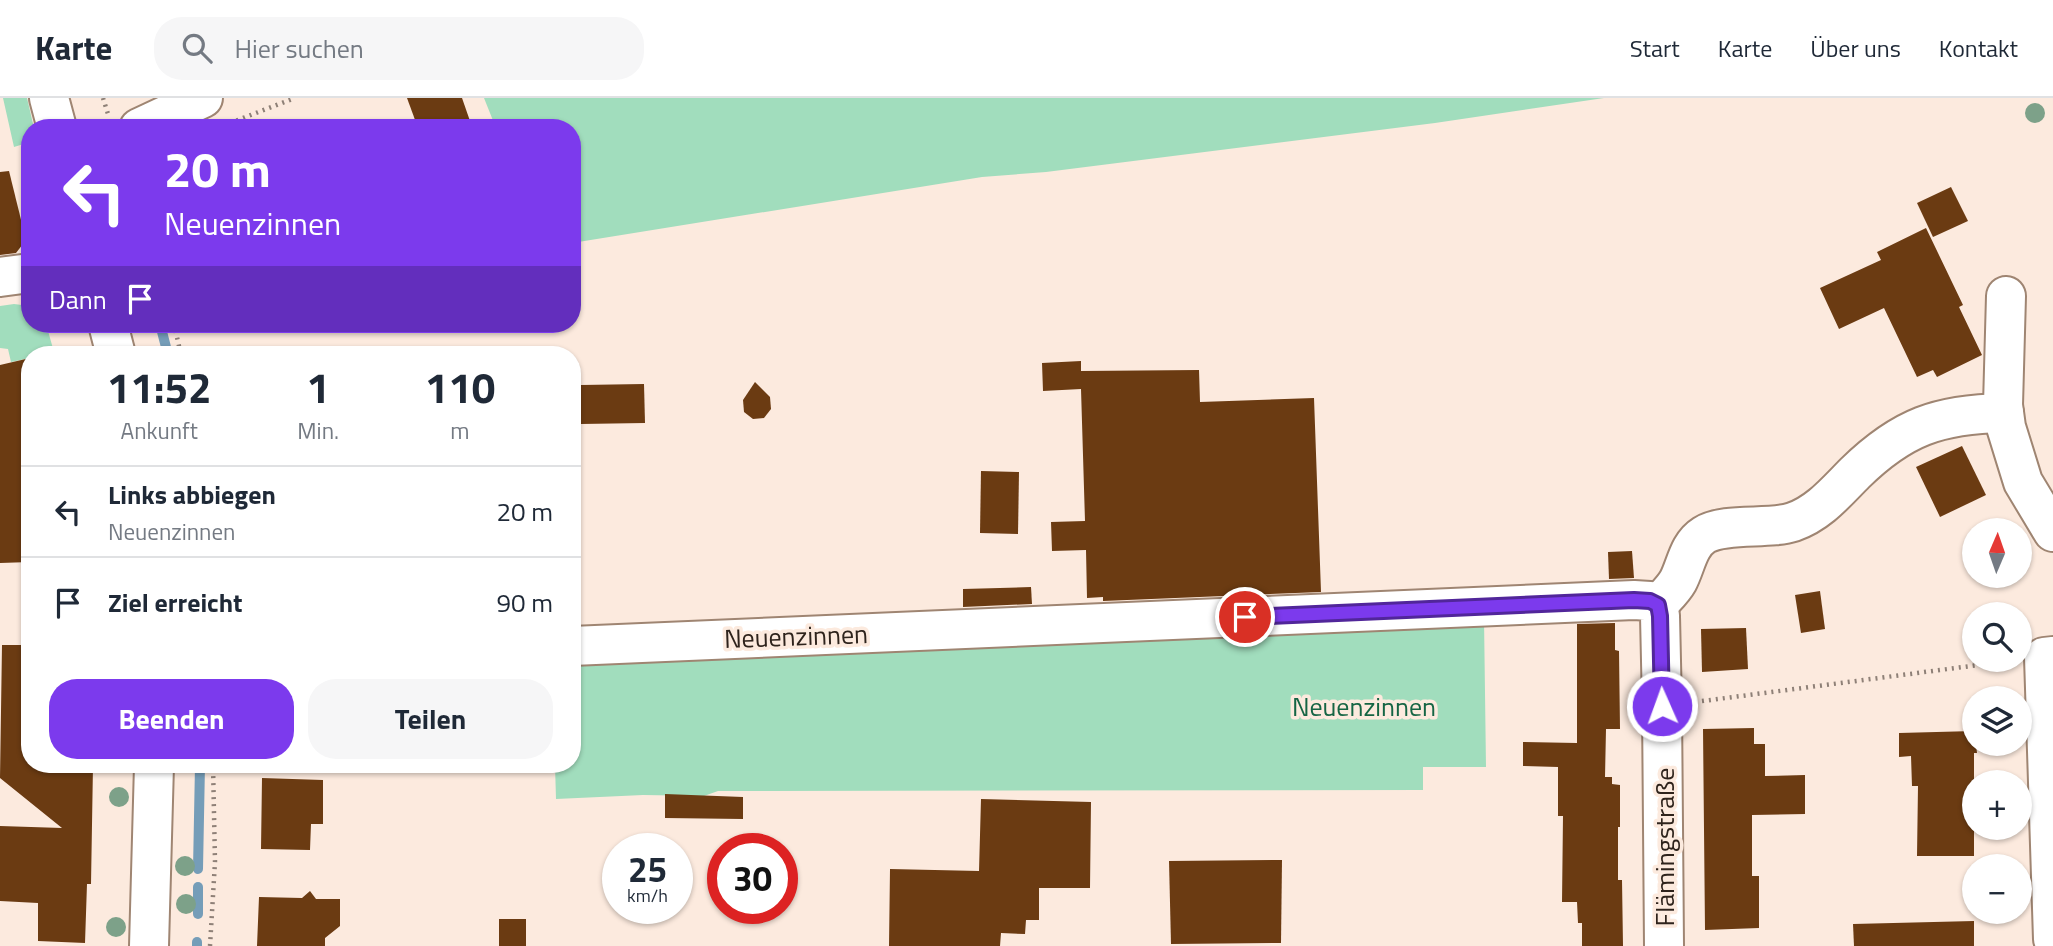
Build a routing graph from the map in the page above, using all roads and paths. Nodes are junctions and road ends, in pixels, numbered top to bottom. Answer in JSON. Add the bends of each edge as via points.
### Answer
{"nodes":[{"id":1,"x":49,"y":98,"type":"edge"},
{"id":2,"x":295,"y":98,"type":"edge"},
{"id":3,"x":215,"y":111,"type":"edge"},
{"id":4,"x":55,"y":119,"type":"edge"},
{"id":5,"x":179,"y":119,"type":"edge"},
{"id":6,"x":21,"y":274,"type":"edge"},
{"id":7,"x":0,"y":278,"type":"edge"},
{"id":8,"x":2006,"y":296,"type":"dead end"},
{"id":9,"x":2004,"y":413,"type":"junction"},
{"id":10,"x":2053,"y":532,"type":"edge"},
{"id":11,"x":1658,"y":605,"type":"junction"},
{"id":12,"x":581,"y":646,"type":"edge"},
{"id":13,"x":2048,"y":657,"type":"edge"},
{"id":14,"x":1662,"y":706,"type":"junction"},
{"id":15,"x":154,"y":773,"type":"edge"},
{"id":16,"x":213,"y":773,"type":"edge"},
{"id":17,"x":2053,"y":939,"type":"edge"},
{"id":18,"x":149,"y":946,"type":"edge"},
{"id":19,"x":209,"y":946,"type":"edge"},
{"id":20,"x":1664,"y":946,"type":"edge"}],
"edges":[{"from":1,"to":4,"type":"street"},
{"from":2,"to":3,"type":"path"},
{"from":3,"to":5,"type":"street"},
{"from":6,"to":7,"type":"street"},
{"from":8,"to":9,"type":"street"},
{"from":9,"to":10,"type":"street","via":[[2023,482]]},
{"from":9,"to":11,"type":"street","via":[[1947,418],[1904,434],[1822,505],[1791,523],[1705,534],[1694,544],[1677,582]]},
{"from":11,"to":12,"type":"street","name":"Neuenzinnen","via":[[1634,600]]},
{"from":11,"to":14,"type":"street"},
{"from":13,"to":14,"type":"path"},
{"from":13,"to":17,"type":"street"},
{"from":14,"to":20,"type":"street","name":"Flämingstraße"},
{"from":15,"to":18,"type":"street"},
{"from":16,"to":19,"type":"path","via":[[215,862]]}]}
